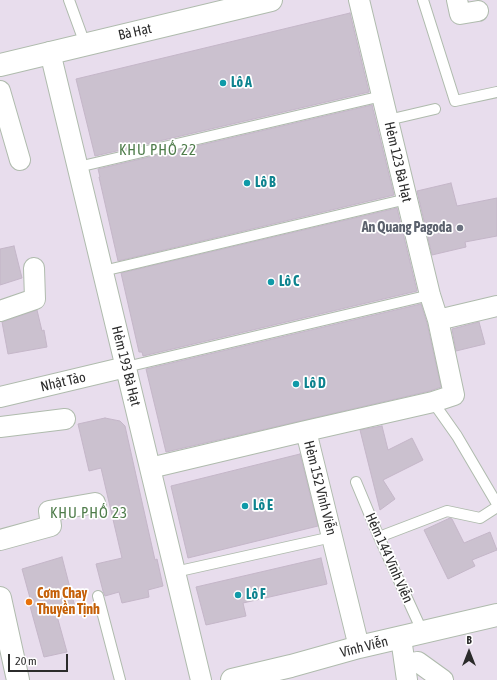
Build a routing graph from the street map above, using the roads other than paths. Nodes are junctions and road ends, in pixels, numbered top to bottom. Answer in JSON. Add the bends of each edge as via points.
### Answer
{"nodes":[{"id":1,"x":69,"y":0,"type":"edge"},
{"id":2,"x":271,"y":0,"type":"edge"},
{"id":3,"x":360,"y":0,"type":"edge"},
{"id":4,"x":423,"y":0,"type":"edge"},
{"id":5,"x":457,"y":0,"type":"edge"},
{"id":6,"x":478,"y":12,"type":"dead end"},
{"id":7,"x":85,"y":44,"type":"junction"},
{"id":8,"x":50,"y":52,"type":"junction"},
{"id":9,"x":1,"y":61,"type":"edge"},
{"id":10,"x":0,"y":91,"type":"edge"},
{"id":11,"x":497,"y":92,"type":"edge"},
{"id":12,"x":382,"y":96,"type":"junction"},
{"id":13,"x":435,"y":108,"type":"dead end"},
{"id":14,"x":388,"y":120,"type":"junction"},
{"id":15,"x":20,"y":160,"type":"dead end"},
{"id":16,"x":78,"y":167,"type":"junction"},
{"id":17,"x":407,"y":199,"type":"junction"},
{"id":18,"x":34,"y":268,"type":"dead end"},
{"id":19,"x":103,"y":271,"type":"junction"},
{"id":20,"x":430,"y":295,"type":"junction"},
{"id":21,"x":497,"y":306,"type":"edge"},
{"id":22,"x":0,"y":311,"type":"edge"},
{"id":23,"x":438,"y":320,"type":"junction"},
{"id":24,"x":126,"y":367,"type":"junction"},
{"id":25,"x":0,"y":397,"type":"edge"},
{"id":26,"x":433,"y":402,"type":"junction"},
{"id":27,"x":65,"y":419,"type":"dead end"},
{"id":28,"x":0,"y":427,"type":"edge"},
{"id":29,"x":306,"y":431,"type":"junction"},
{"id":30,"x":150,"y":468,"type":"junction"},
{"id":31,"x":356,"y":482,"type":"dead end"},
{"id":32,"x":497,"y":504,"type":"edge"},
{"id":33,"x":96,"y":507,"type":"dead end"},
{"id":34,"x":497,"y":508,"type":"edge"},
{"id":35,"x":332,"y":537,"type":"junction"},
{"id":36,"x":379,"y":537,"type":"junction"},
{"id":37,"x":0,"y":540,"type":"edge"},
{"id":38,"x":175,"y":572,"type":"junction"},
{"id":39,"x":98,"y":596,"type":"dead end"},
{"id":40,"x":1,"y":609,"type":"edge"},
{"id":41,"x":497,"y":615,"type":"edge"},
{"id":42,"x":423,"y":633,"type":"junction"},
{"id":43,"x":401,"y":638,"type":"junction"},
{"id":44,"x":359,"y":647,"type":"junction"},
{"id":45,"x":406,"y":672,"type":"edge"},
{"id":46,"x":18,"y":680,"type":"edge"},
{"id":47,"x":120,"y":680,"type":"edge"},
{"id":48,"x":201,"y":680,"type":"edge"},
{"id":49,"x":232,"y":680,"type":"edge"},
{"id":50,"x":443,"y":680,"type":"edge"}],
"edges":[{"from":1,"to":7,"type":"lane"},
{"from":2,"to":7,"type":"street","name":"Bà Hạt"},
{"from":3,"to":12,"type":"street","name":"Hẻm 123 Bà Hạt"},
{"from":4,"to":11,"type":"lane","via":[[455,101]]},
{"from":5,"to":6,"type":"street","via":[[460,14]]},
{"from":7,"to":8,"type":"street","name":"Bà Hạt"},
{"from":8,"to":9,"type":"street","name":"Bà Hạt"},
{"from":8,"to":16,"type":"street","name":"Hẻm 193 Bà Hạt"},
{"from":10,"to":15,"type":"street"},
{"from":12,"to":14,"type":"street","name":"Hẻm 123 Bà Hạt"},
{"from":12,"to":16,"type":"lane"},
{"from":13,"to":14,"type":"lane"},
{"from":14,"to":17,"type":"street","name":"Hẻm 123 Bà Hạt"},
{"from":16,"to":19,"type":"street","name":"Hẻm 193 Bà Hạt"},
{"from":17,"to":19,"type":"lane"},
{"from":17,"to":20,"type":"street","name":"Hẻm 123 Bà Hạt"},
{"from":18,"to":22,"type":"street","via":[[35,299]]},
{"from":19,"to":24,"type":"street","name":"Hẻm 193 Bà Hạt"},
{"from":20,"to":23,"type":"street","name":"Hẻm 123 Bà Hạt"},
{"from":20,"to":24,"type":"lane"},
{"from":21,"to":23,"type":"street"},
{"from":23,"to":26,"type":"street","name":"Hẻm 123 Bà Hạt","via":[[454,395]]},
{"from":24,"to":25,"type":"street","name":"Nhật Tảo"},
{"from":24,"to":30,"type":"street","name":"Hẻm 193 Bà Hạt"},
{"from":26,"to":29,"type":"street","name":"Hẻm 152 Vĩnh Viễn"},
{"from":26,"to":32,"type":"lane","via":[[457,436]]},
{"from":27,"to":28,"type":"street"},
{"from":29,"to":30,"type":"street"},
{"from":29,"to":35,"type":"street","name":"Hẻm 152 Vĩnh Viễn"},
{"from":30,"to":38,"type":"street","name":"Hẻm 193 Bà Hạt"},
{"from":31,"to":36,"type":"lane","name":"Hẻm 144 Vĩnh Viễn"},
{"from":33,"to":37,"type":"street","via":[[95,504],[49,511],[51,526]]},
{"from":34,"to":36,"type":"lane","via":[[480,518],[447,512]]},
{"from":35,"to":38,"type":"lane"},
{"from":35,"to":44,"type":"street","name":"Hẻm 152 Vĩnh Viễn"},
{"from":36,"to":42,"type":"lane","name":"Hẻm 144 Vĩnh Viễn"},
{"from":38,"to":48,"type":"street","name":"Hẻm 193 Bà Hạt"},
{"from":39,"to":47,"type":"lane"},
{"from":40,"to":46,"type":"street"},
{"from":41,"to":42,"type":"street","name":"Vĩnh Viễn"},
{"from":42,"to":43,"type":"street","name":"Vĩnh Viễn"},
{"from":43,"to":44,"type":"street","name":"Vĩnh Viễn"},
{"from":43,"to":45,"type":"street"},
{"from":44,"to":49,"type":"street","name":"Vĩnh Viễn","via":[[291,670]]},
{"from":45,"to":50,"type":"street","via":[[418,662]]}]}
